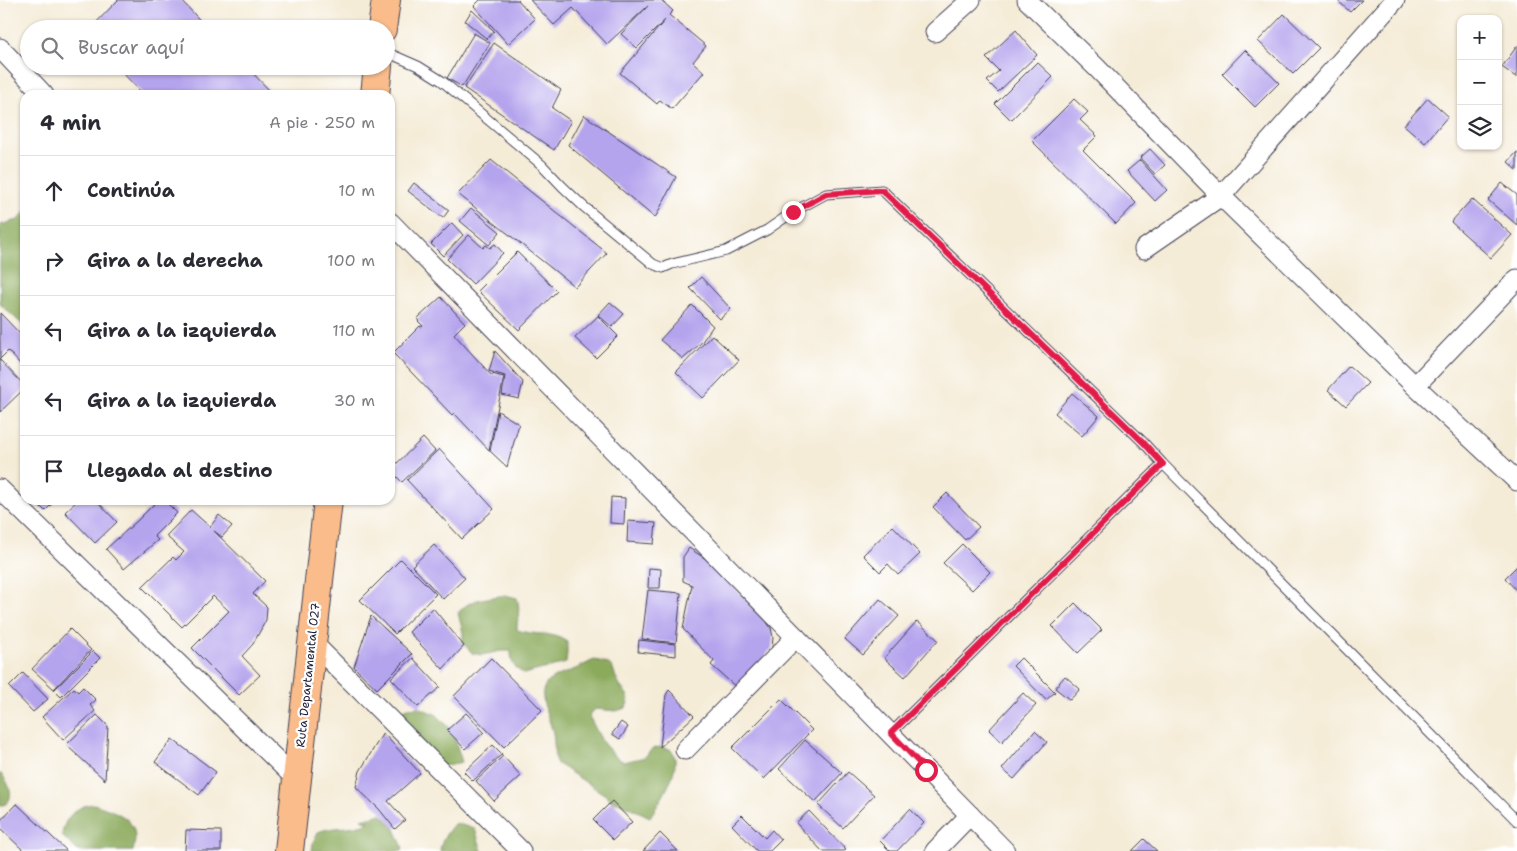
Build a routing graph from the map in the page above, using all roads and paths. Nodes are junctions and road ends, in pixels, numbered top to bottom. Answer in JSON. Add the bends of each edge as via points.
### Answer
{"nodes":[{"id":1,"x":386,"y":0,"type":"edge"},
{"id":2,"x":971,"y":0,"type":"edge"},
{"id":3,"x":1027,"y":0,"type":"edge"},
{"id":4,"x":1394,"y":0,"type":"edge"},
{"id":5,"x":383,"y":20,"type":"edge"},
{"id":6,"x":935,"y":32,"type":"dead end"},
{"id":7,"x":0,"y":48,"type":"edge"},
{"id":8,"x":395,"y":56,"type":"edge"},
{"id":9,"x":20,"y":69,"type":"edge"},
{"id":10,"x":25,"y":75,"type":"edge"},
{"id":11,"x":377,"y":75,"type":"edge"},
{"id":12,"x":39,"y":90,"type":"edge"},
{"id":13,"x":376,"y":90,"type":"edge"},
{"id":14,"x":1221,"y":196,"type":"junction"},
{"id":15,"x":395,"y":227,"type":"edge"},
{"id":16,"x":1144,"y":249,"type":"dead end"},
{"id":17,"x":1517,"y":279,"type":"edge"},
{"id":18,"x":1415,"y":386,"type":"junction"},
{"id":19,"x":1163,"y":464,"type":"junction"},
{"id":20,"x":1517,"y":481,"type":"edge"},
{"id":21,"x":0,"y":489,"type":"edge"},
{"id":22,"x":327,"y":505,"type":"edge"},
{"id":23,"x":796,"y":637,"type":"junction"},
{"id":24,"x":311,"y":642,"type":"junction"},
{"id":25,"x":891,"y":733,"type":"junction"},
{"id":26,"x":685,"y":750,"type":"dead end"},
{"id":27,"x":296,"y":779,"type":"junction"},
{"id":28,"x":970,"y":815,"type":"junction"},
{"id":29,"x":1517,"y":821,"type":"edge"},
{"id":30,"x":289,"y":851,"type":"edge"},
{"id":31,"x":521,"y":851,"type":"edge"},
{"id":32,"x":935,"y":851,"type":"edge"},
{"id":33,"x":1005,"y":851,"type":"edge"}],
"edges":[{"from":1,"to":5,"type":"main road"},
{"from":2,"to":6,"type":"street"},
{"from":3,"to":14,"type":"street"},
{"from":4,"to":14,"type":"street"},
{"from":7,"to":9,"type":"street"},
{"from":8,"to":19,"type":"lane","via":[[442,81],[542,165],[590,212],[653,264],[663,268],[726,251],[826,194],[882,190]]},
{"from":10,"to":12,"type":"street"},
{"from":11,"to":13,"type":"main road"},
{"from":14,"to":16,"type":"street"},
{"from":14,"to":18,"type":"street"},
{"from":15,"to":23,"type":"street"},
{"from":17,"to":18,"type":"street"},
{"from":18,"to":20,"type":"street"},
{"from":19,"to":25,"type":"lane"},
{"from":19,"to":29,"type":"lane"},
{"from":21,"to":27,"type":"street"},
{"from":22,"to":24,"type":"main road","name":"Ruta Departamental 027"},
{"from":23,"to":25,"type":"street"},
{"from":23,"to":26,"type":"street"},
{"from":24,"to":27,"type":"main road","name":"Ruta Departamental 027"},
{"from":24,"to":31,"type":"street"},
{"from":25,"to":28,"type":"street"},
{"from":27,"to":30,"type":"main road","name":"Ruta Departamental 027"},
{"from":28,"to":32,"type":"street"},
{"from":28,"to":33,"type":"street"}]}
